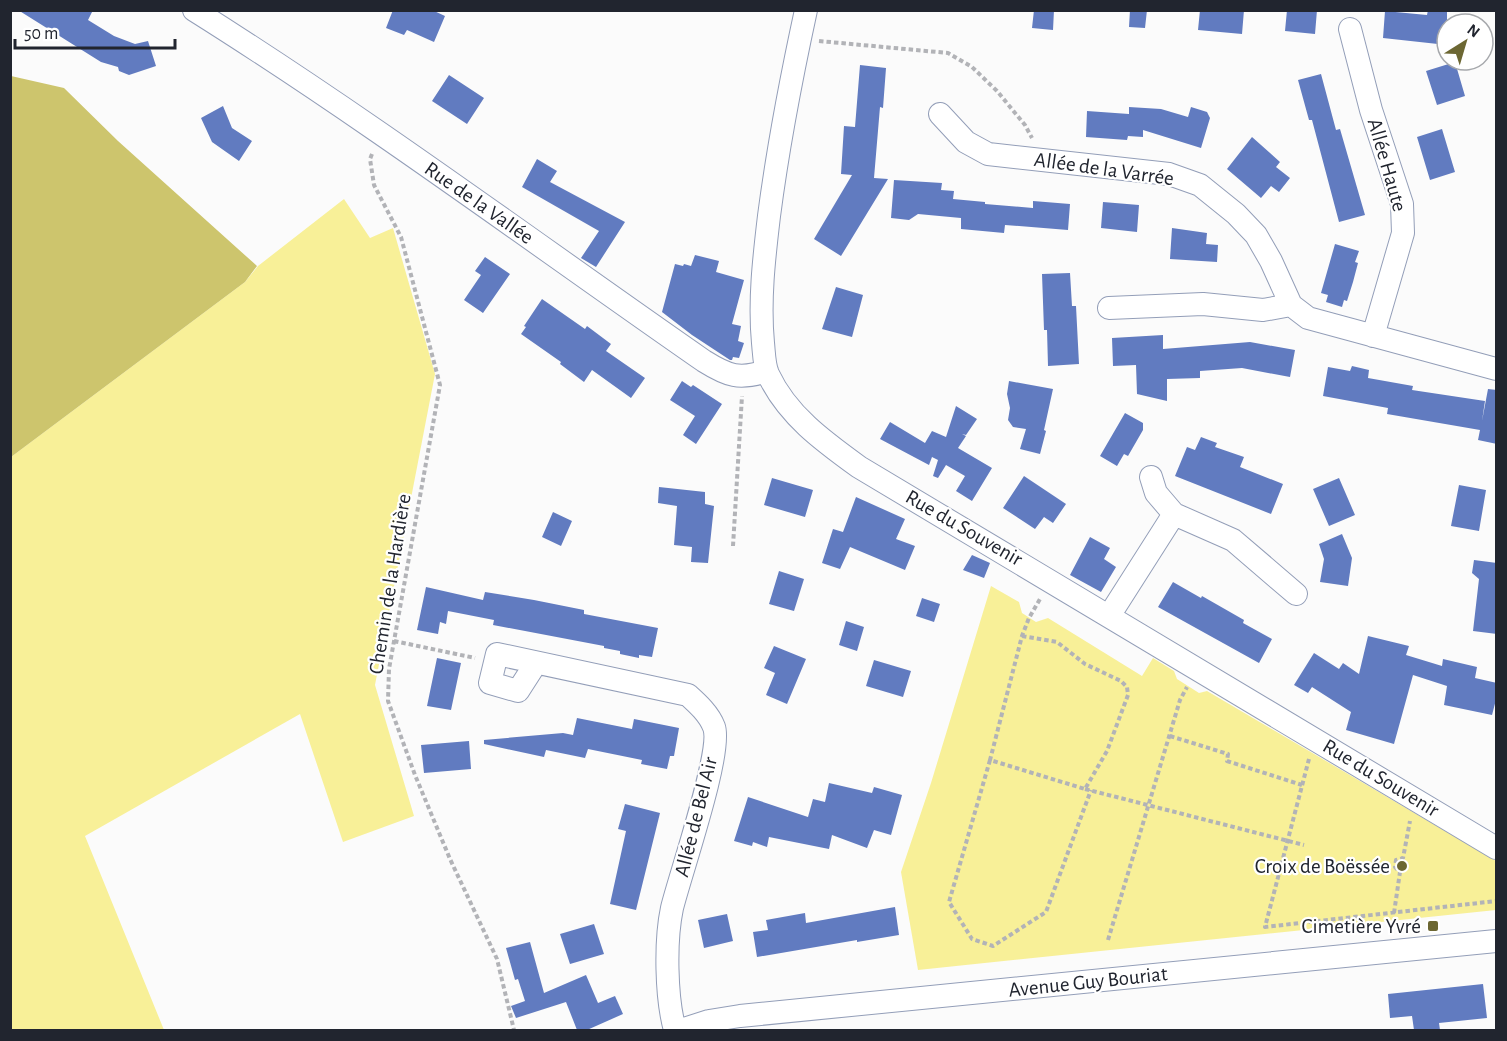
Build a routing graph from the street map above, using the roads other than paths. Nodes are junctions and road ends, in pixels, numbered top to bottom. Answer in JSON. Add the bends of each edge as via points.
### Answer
{"nodes":[{"id":1,"x":806,"y":10,"type":"edge"},
{"id":2,"x":195,"y":11,"type":"edge"},
{"id":3,"x":1350,"y":29,"type":"dead end"},
{"id":4,"x":940,"y":114,"type":"dead end"},
{"id":5,"x":1291,"y":305,"type":"junction"},
{"id":6,"x":1109,"y":308,"type":"dead end"},
{"id":7,"x":1372,"y":336,"type":"junction"},
{"id":8,"x":1497,"y":369,"type":"edge"},
{"id":9,"x":767,"y":371,"type":"junction"},
{"id":10,"x":1151,"y":477,"type":"dead end"},
{"id":11,"x":1174,"y":514,"type":"junction"},
{"id":12,"x":1296,"y":594,"type":"dead end"},
{"id":13,"x":1109,"y":616,"type":"junction"},
{"id":14,"x":536,"y":663,"type":"junction"},
{"id":15,"x":1496,"y":842,"type":"edge"},
{"id":16,"x":1497,"y":941,"type":"edge"},
{"id":17,"x":675,"y":1030,"type":"edge"},
{"id":18,"x":681,"y":1030,"type":"edge"}],
"edges":[{"from":1,"to":9,"type":"street","name":"Rue du Souvenir","via":[[787,100],[763,261],[762,326]]},
{"from":2,"to":9,"type":"street","name":"Rue de la Vallée","via":[[382,135],[724,374],[744,377]]},
{"from":3,"to":7,"type":"street","name":"Allée Haute","via":[[1402,204],[1403,233]]},
{"from":4,"to":5,"type":"street","name":"Allée de la Varrée","via":[[966,142],[988,154],[1169,174],[1200,185],[1256,235]]},
{"from":5,"to":6,"type":"street","via":[[1263,310],[1203,304]]},
{"from":5,"to":7,"type":"street","via":[[1308,318]]},
{"from":7,"to":8,"type":"street"},
{"from":9,"to":13,"type":"street","name":"Rue du Souvenir","via":[[795,416],[859,467]]},
{"from":10,"to":11,"type":"street","via":[[1156,492]]},
{"from":11,"to":12,"type":"street","via":[[1233,540]]},
{"from":11,"to":13,"type":"street"},
{"from":13,"to":15,"type":"street","name":"Rue du Souvenir"},
{"from":14,"to":14,"type":"street","name":"Allée de Bel Air","via":[[497,654],[490,683],[518,691]]},
{"from":14,"to":17,"type":"street","name":"Allée de Bel Air","via":[[688,695],[714,729],[713,759],[672,910],[668,961]]},
{"from":16,"to":18,"type":"street","name":"Avenue Guy Bouriat","via":[[740,1016]]}]}
